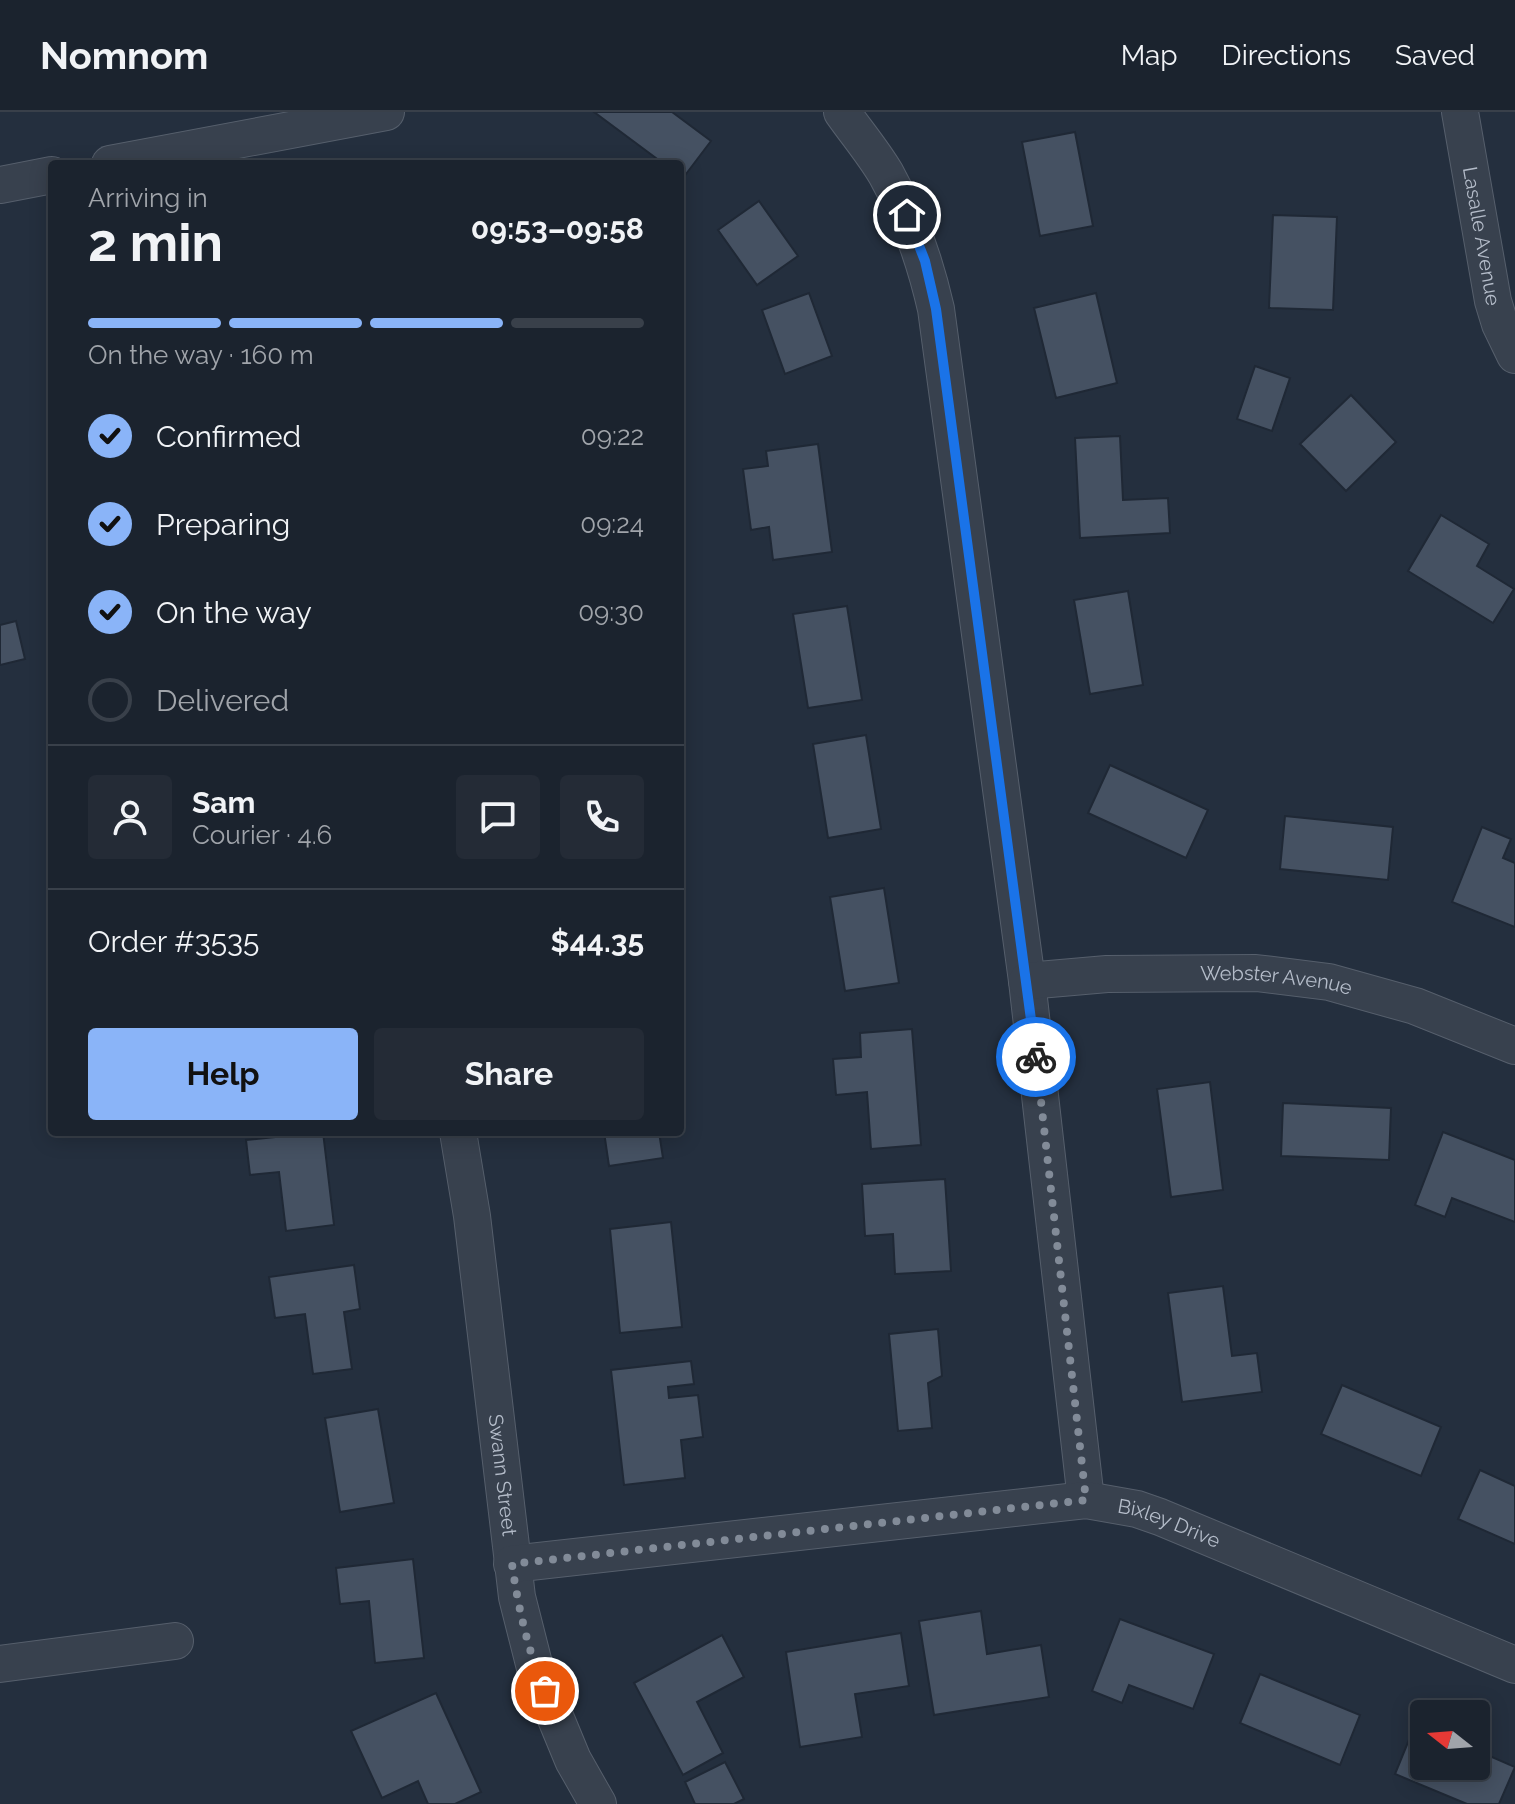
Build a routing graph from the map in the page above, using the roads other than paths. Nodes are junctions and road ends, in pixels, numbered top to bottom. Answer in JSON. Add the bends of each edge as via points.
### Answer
{"nodes":[{"id":1,"x":386,"y":112,"type":"edge"},
{"id":2,"x":842,"y":112,"type":"edge"},
{"id":3,"x":1460,"y":112,"type":"edge"},
{"id":4,"x":259,"y":137,"type":"edge"},
{"id":5,"x":132,"y":160,"type":"edge"},
{"id":6,"x":48,"y":176,"type":"edge"},
{"id":7,"x":0,"y":185,"type":"edge"},
{"id":8,"x":1515,"y":355,"type":"edge"},
{"id":9,"x":1027,"y":981,"type":"junction"},
{"id":10,"x":1515,"y":1046,"type":"edge"},
{"id":11,"x":459,"y":1136,"type":"edge"},
{"id":12,"x":1086,"y":1500,"type":"junction"},
{"id":13,"x":512,"y":1564,"type":"junction"},
{"id":14,"x":175,"y":1641,"type":"dead end"},
{"id":15,"x":0,"y":1664,"type":"edge"},
{"id":16,"x":1515,"y":1665,"type":"edge"},
{"id":17,"x":598,"y":1804,"type":"edge"}],
"edges":[{"from":1,"to":4,"type":"street"},
{"from":2,"to":9,"type":"street","via":[[884,171],[907,215],[936,309]]},
{"from":3,"to":8,"type":"street","name":"Lasalle Avenue","via":[[1493,301]]},
{"from":4,"to":5,"type":"street"},
{"from":6,"to":7,"type":"street"},
{"from":9,"to":10,"type":"street","name":"Webster Avenue","via":[[1107,974],[1256,973],[1329,982],[1415,1006]]},
{"from":9,"to":12,"type":"street"},
{"from":11,"to":13,"type":"street","name":"Swann Street"},
{"from":12,"to":13,"type":"street","name":"Bixley Drive"},
{"from":12,"to":16,"type":"street","name":"Bixley Drive","via":[[1160,1517]]},
{"from":13,"to":17,"type":"street","name":"Swann Street","via":[[535,1668],[573,1760]]},
{"from":14,"to":15,"type":"street"}]}
